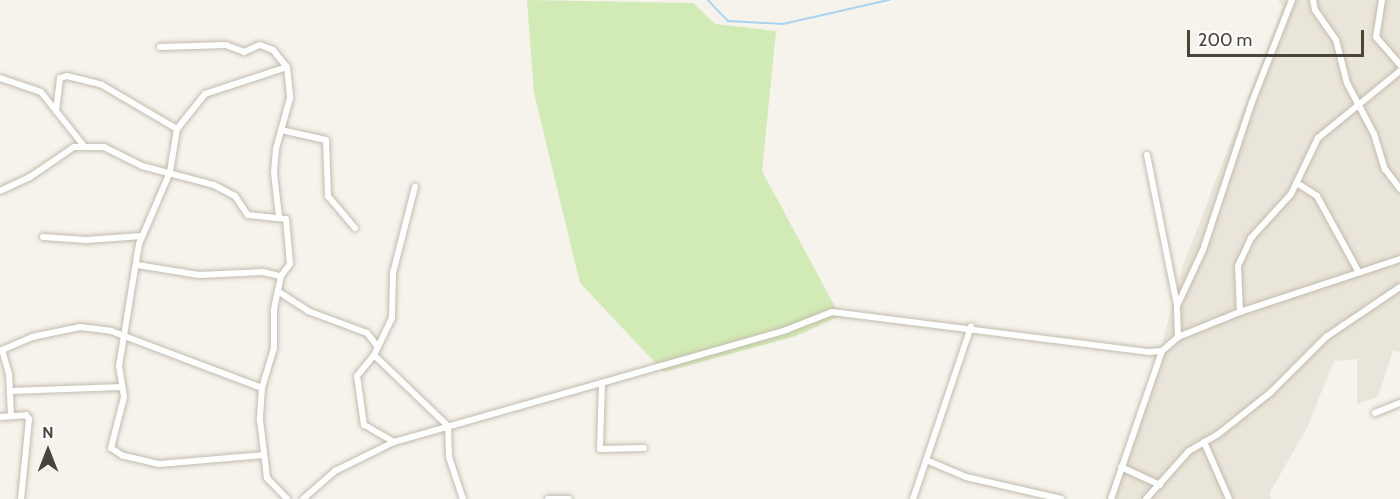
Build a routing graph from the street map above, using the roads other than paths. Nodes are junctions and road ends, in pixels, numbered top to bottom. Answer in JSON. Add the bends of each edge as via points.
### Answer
{"nodes":[{"id":1,"x":1292,"y":0,"type":"edge"},
{"id":2,"x":1313,"y":0,"type":"edge"},
{"id":3,"x":1382,"y":0,"type":"edge"},
{"id":4,"x":160,"y":46,"type":"dead end"},
{"id":5,"x":1400,"y":65,"type":"edge"},
{"id":6,"x":287,"y":67,"type":"junction"},
{"id":7,"x":1400,"y":71,"type":"edge"},
{"id":8,"x":0,"y":78,"type":"edge"},
{"id":9,"x":1359,"y":103,"type":"junction"},
{"id":10,"x":56,"y":111,"type":"junction"},
{"id":11,"x":177,"y":129,"type":"junction"},
{"id":12,"x":281,"y":130,"type":"junction"},
{"id":13,"x":84,"y":146,"type":"junction"},
{"id":14,"x":1147,"y":155,"type":"dead end"},
{"id":15,"x":170,"y":172,"type":"junction"},
{"id":16,"x":1297,"y":183,"type":"junction"},
{"id":17,"x":415,"y":187,"type":"dead end"},
{"id":18,"x":1400,"y":189,"type":"edge"},
{"id":19,"x":0,"y":191,"type":"edge"},
{"id":20,"x":279,"y":217,"type":"junction"},
{"id":21,"x":356,"y":228,"type":"dead end"},
{"id":22,"x":142,"y":236,"type":"junction"},
{"id":23,"x":43,"y":237,"type":"dead end"},
{"id":24,"x":1400,"y":260,"type":"edge"},
{"id":25,"x":137,"y":265,"type":"junction"},
{"id":26,"x":1358,"y":271,"type":"junction"},
{"id":27,"x":281,"y":276,"type":"junction"},
{"id":28,"x":1400,"y":287,"type":"edge"},
{"id":29,"x":279,"y":292,"type":"junction"},
{"id":30,"x":1177,"y":306,"type":"junction"},
{"id":31,"x":1240,"y":312,"type":"junction"},
{"id":32,"x":971,"y":327,"type":"junction"},
{"id":33,"x":123,"y":337,"type":"junction"},
{"id":34,"x":1178,"y":337,"type":"junction"},
{"id":35,"x":378,"y":348,"type":"junction"},
{"id":36,"x":1161,"y":351,"type":"junction"},
{"id":37,"x":374,"y":355,"type":"junction"},
{"id":38,"x":602,"y":384,"type":"junction"},
{"id":39,"x":122,"y":387,"type":"junction"},
{"id":40,"x":262,"y":387,"type":"junction"},
{"id":41,"x":10,"y":391,"type":"junction"},
{"id":42,"x":1400,"y":404,"type":"edge"},
{"id":43,"x":1375,"y":413,"type":"dead end"},
{"id":44,"x":11,"y":415,"type":"junction"},
{"id":45,"x":0,"y":417,"type":"edge"},
{"id":46,"x":448,"y":426,"type":"junction"},
{"id":47,"x":394,"y":442,"type":"junction"},
{"id":48,"x":1204,"y":442,"type":"junction"},
{"id":49,"x":644,"y":448,"type":"dead end"},
{"id":50,"x":264,"y":455,"type":"junction"},
{"id":51,"x":926,"y":460,"type":"junction"},
{"id":52,"x":1120,"y":467,"type":"junction"},
{"id":53,"x":1160,"y":485,"type":"junction"},
{"id":54,"x":21,"y":499,"type":"edge"},
{"id":55,"x":287,"y":499,"type":"edge"},
{"id":56,"x":303,"y":499,"type":"edge"},
{"id":57,"x":464,"y":499,"type":"edge"},
{"id":58,"x":548,"y":499,"type":"edge"},
{"id":59,"x":569,"y":499,"type":"edge"},
{"id":60,"x":913,"y":499,"type":"edge"},
{"id":61,"x":1061,"y":499,"type":"edge"},
{"id":62,"x":1111,"y":499,"type":"edge"},
{"id":63,"x":1146,"y":499,"type":"edge"},
{"id":64,"x":1229,"y":499,"type":"edge"}],
"edges":[{"from":1,"to":30,"type":"street","via":[[1252,102],[1203,250]]},
{"from":2,"to":9,"type":"street","via":[[1315,10],[1336,40],[1347,83]]},
{"from":3,"to":5,"type":"street","via":[[1376,37]]},
{"from":4,"to":6,"type":"street","via":[[226,45],[244,52],[260,45],[273,50]]},
{"from":6,"to":11,"type":"street","via":[[205,94]]},
{"from":6,"to":12,"type":"street","via":[[290,98]]},
{"from":7,"to":9,"type":"street"},
{"from":8,"to":10,"type":"street","via":[[41,92]]},
{"from":9,"to":16,"type":"street","via":[[1318,138]]},
{"from":9,"to":18,"type":"street","via":[[1385,169]]},
{"from":10,"to":11,"type":"street","via":[[60,78],[67,76],[102,85]]},
{"from":10,"to":13,"type":"street"},
{"from":11,"to":15,"type":"street"},
{"from":12,"to":20,"type":"street","via":[[274,174]]},
{"from":12,"to":21,"type":"street","via":[[326,140],[328,196]]},
{"from":13,"to":15,"type":"street","via":[[104,147],[132,162]]},
{"from":13,"to":19,"type":"street","via":[[64,152],[36,173]]},
{"from":14,"to":30,"type":"street"},
{"from":15,"to":20,"type":"street","via":[[231,194],[248,215]]},
{"from":15,"to":22,"type":"street"},
{"from":16,"to":26,"type":"street","via":[[1317,196]]},
{"from":16,"to":31,"type":"street","via":[[1239,257]]},
{"from":17,"to":35,"type":"street","via":[[393,273],[393,312]]},
{"from":20,"to":27,"type":"street","via":[[288,223],[290,257],[288,269]]},
{"from":22,"to":23,"type":"street","via":[[86,240]]},
{"from":22,"to":25,"type":"street"},
{"from":24,"to":26,"type":"street"},
{"from":25,"to":27,"type":"street","via":[[199,275],[262,272]]},
{"from":25,"to":33,"type":"street"},
{"from":26,"to":31,"type":"street"},
{"from":27,"to":29,"type":"street"},
{"from":28,"to":48,"type":"street","via":[[1326,337],[1277,387]]},
{"from":29,"to":35,"type":"street","via":[[308,311],[367,333]]},
{"from":29,"to":40,"type":"street","via":[[273,354]]},
{"from":30,"to":34,"type":"street"},
{"from":31,"to":34,"type":"street"},
{"from":32,"to":36,"type":"street","via":[[1112,350]]},
{"from":32,"to":38,"type":"street","via":[[832,312],[786,330]]},
{"from":32,"to":51,"type":"street"},
{"from":33,"to":39,"type":"street","via":[[119,366]]},
{"from":33,"to":40,"type":"street"},
{"from":33,"to":41,"type":"street","via":[[104,329],[80,327],[11,345],[2,350]]},
{"from":34,"to":36,"type":"street"},
{"from":35,"to":37,"type":"street"},
{"from":36,"to":52,"type":"street"},
{"from":37,"to":46,"type":"street"},
{"from":37,"to":47,"type":"street","via":[[357,376],[363,420],[367,429]]},
{"from":38,"to":46,"type":"street"},
{"from":38,"to":49,"type":"street","via":[[600,448]]},
{"from":39,"to":41,"type":"street"},
{"from":39,"to":50,"type":"street","via":[[119,428],[111,448],[123,456],[159,464]]},
{"from":40,"to":50,"type":"street"},
{"from":41,"to":44,"type":"street"},
{"from":42,"to":43,"type":"street"},
{"from":44,"to":45,"type":"street"},
{"from":44,"to":54,"type":"street","via":[[26,415],[29,419]]},
{"from":46,"to":47,"type":"street"},
{"from":46,"to":57,"type":"street","via":[[449,457]]},
{"from":47,"to":56,"type":"street","via":[[335,471]]},
{"from":48,"to":53,"type":"street","via":[[1189,451]]},
{"from":48,"to":64,"type":"street"},
{"from":50,"to":55,"type":"street","via":[[267,478]]},
{"from":51,"to":60,"type":"street"},
{"from":51,"to":61,"type":"street","via":[[966,477]]},
{"from":52,"to":53,"type":"street"},
{"from":52,"to":62,"type":"street"},
{"from":53,"to":63,"type":"street"},
{"from":58,"to":59,"type":"street"}]}
